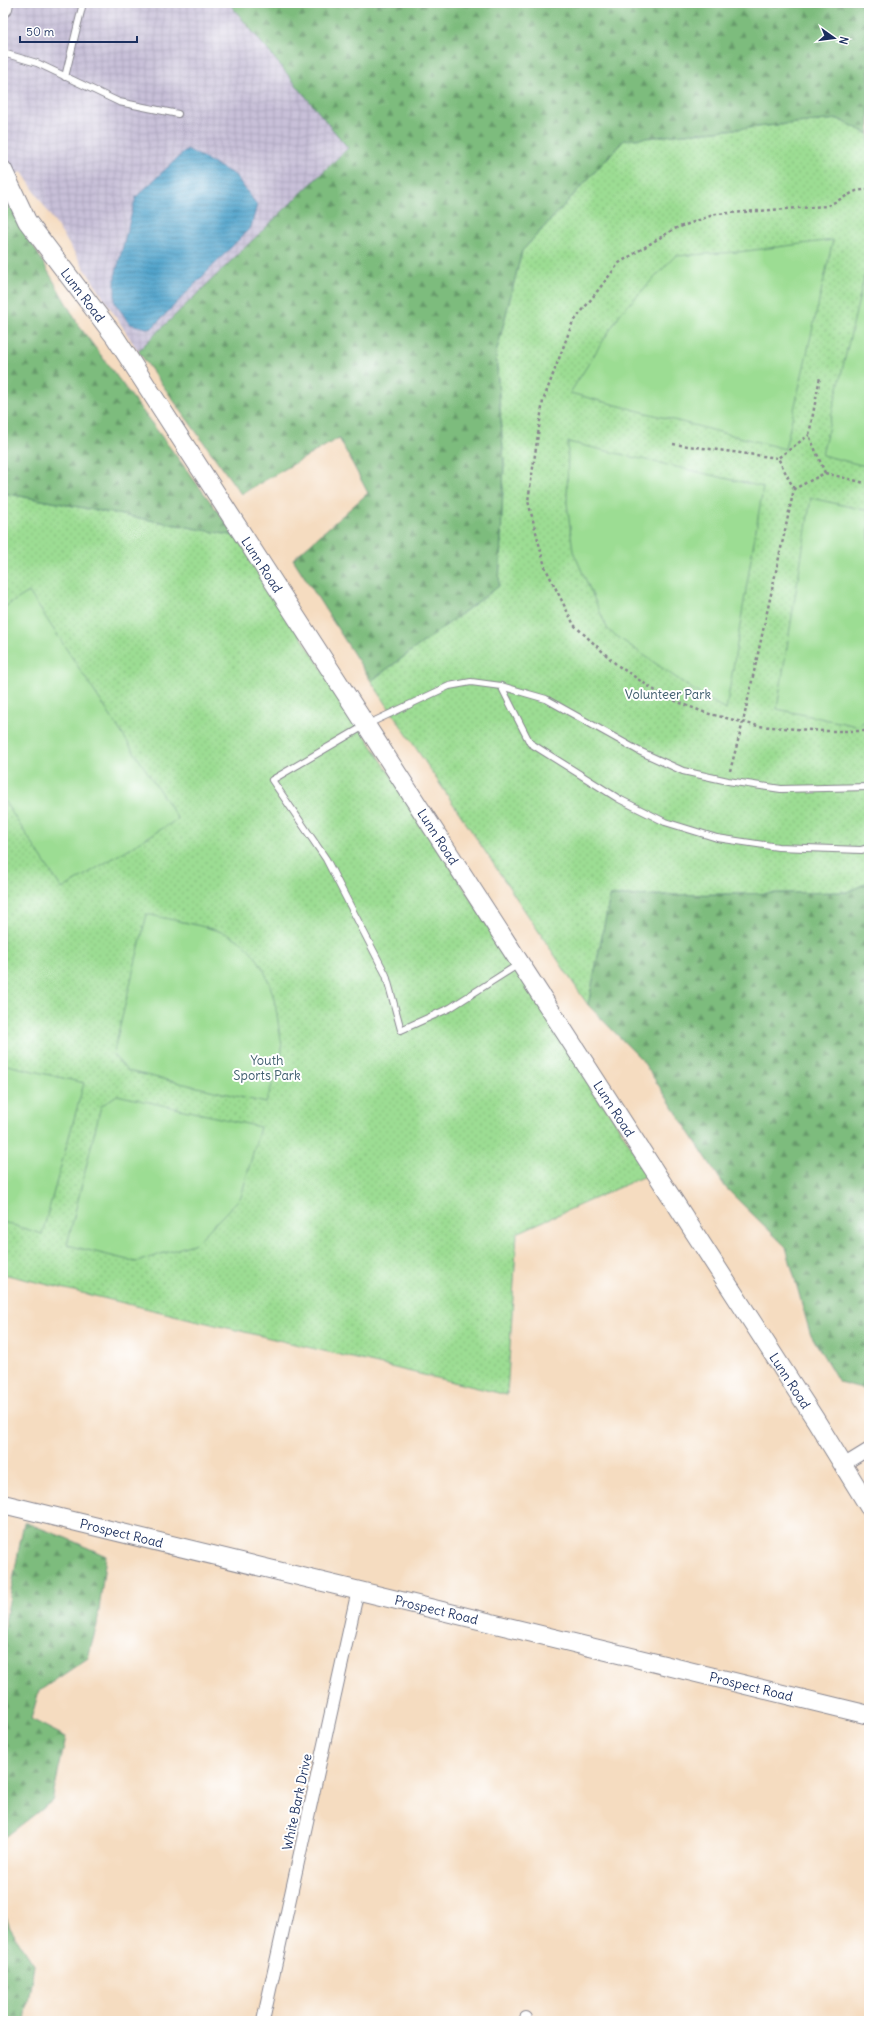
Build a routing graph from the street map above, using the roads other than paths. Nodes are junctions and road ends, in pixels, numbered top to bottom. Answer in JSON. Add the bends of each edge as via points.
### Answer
{"nodes":[{"id":1,"x":4,"y":3,"type":"edge"},
{"id":2,"x":83,"y":3,"type":"edge"},
{"id":3,"x":3,"y":8,"type":"edge"},
{"id":4,"x":3,"y":53,"type":"edge"},
{"id":5,"x":65,"y":77,"type":"junction"},
{"id":6,"x":178,"y":114,"type":"dead end"},
{"id":7,"x":3,"y":170,"type":"edge"},
{"id":8,"x":501,"y":686,"type":"junction"},
{"id":9,"x":366,"y":725,"type":"junction"},
{"id":10,"x":869,"y":787,"type":"edge"},
{"id":11,"x":869,"y":848,"type":"edge"},
{"id":12,"x":520,"y":963,"type":"junction"},
{"id":13,"x":869,"y":1449,"type":"edge"},
{"id":14,"x":843,"y":1465,"type":"junction"},
{"id":15,"x":3,"y":1504,"type":"edge"},
{"id":16,"x":869,"y":1507,"type":"edge"},
{"id":17,"x":358,"y":1590,"type":"junction"},
{"id":18,"x":869,"y":1715,"type":"edge"},
{"id":19,"x":263,"y":2021,"type":"edge"}],
"edges":[{"from":1,"to":3,"type":"street"},
{"from":2,"to":5,"type":"lane"},
{"from":4,"to":5,"type":"lane","via":[[37,63]]},
{"from":5,"to":6,"type":"lane","via":[[119,102]]},
{"from":7,"to":9,"type":"street","name":"Lunn Road","via":[[27,221],[115,337]]},
{"from":8,"to":9,"type":"lane","via":[[471,682],[449,686]]},
{"from":8,"to":10,"type":"lane","via":[[546,699],[639,752],[683,771],[781,789]]},
{"from":8,"to":11,"type":"lane","via":[[530,743],[619,799],[666,822],[717,838],[778,847],[861,850]]},
{"from":9,"to":12,"type":"street","name":"Lunn Road"},
{"from":9,"to":12,"type":"lane","via":[[272,780],[326,859],[386,975],[401,1030],[450,1008]]},
{"from":12,"to":14,"type":"street","name":"Lunn Road","via":[[816,1419]]},
{"from":13,"to":14,"type":"street"},
{"from":14,"to":16,"type":"street","name":"Lunn Road"},
{"from":15,"to":17,"type":"street","name":"Prospect Road"},
{"from":17,"to":18,"type":"street","name":"Prospect Road"},
{"from":17,"to":19,"type":"street","name":"White Bark Drive"}]}
